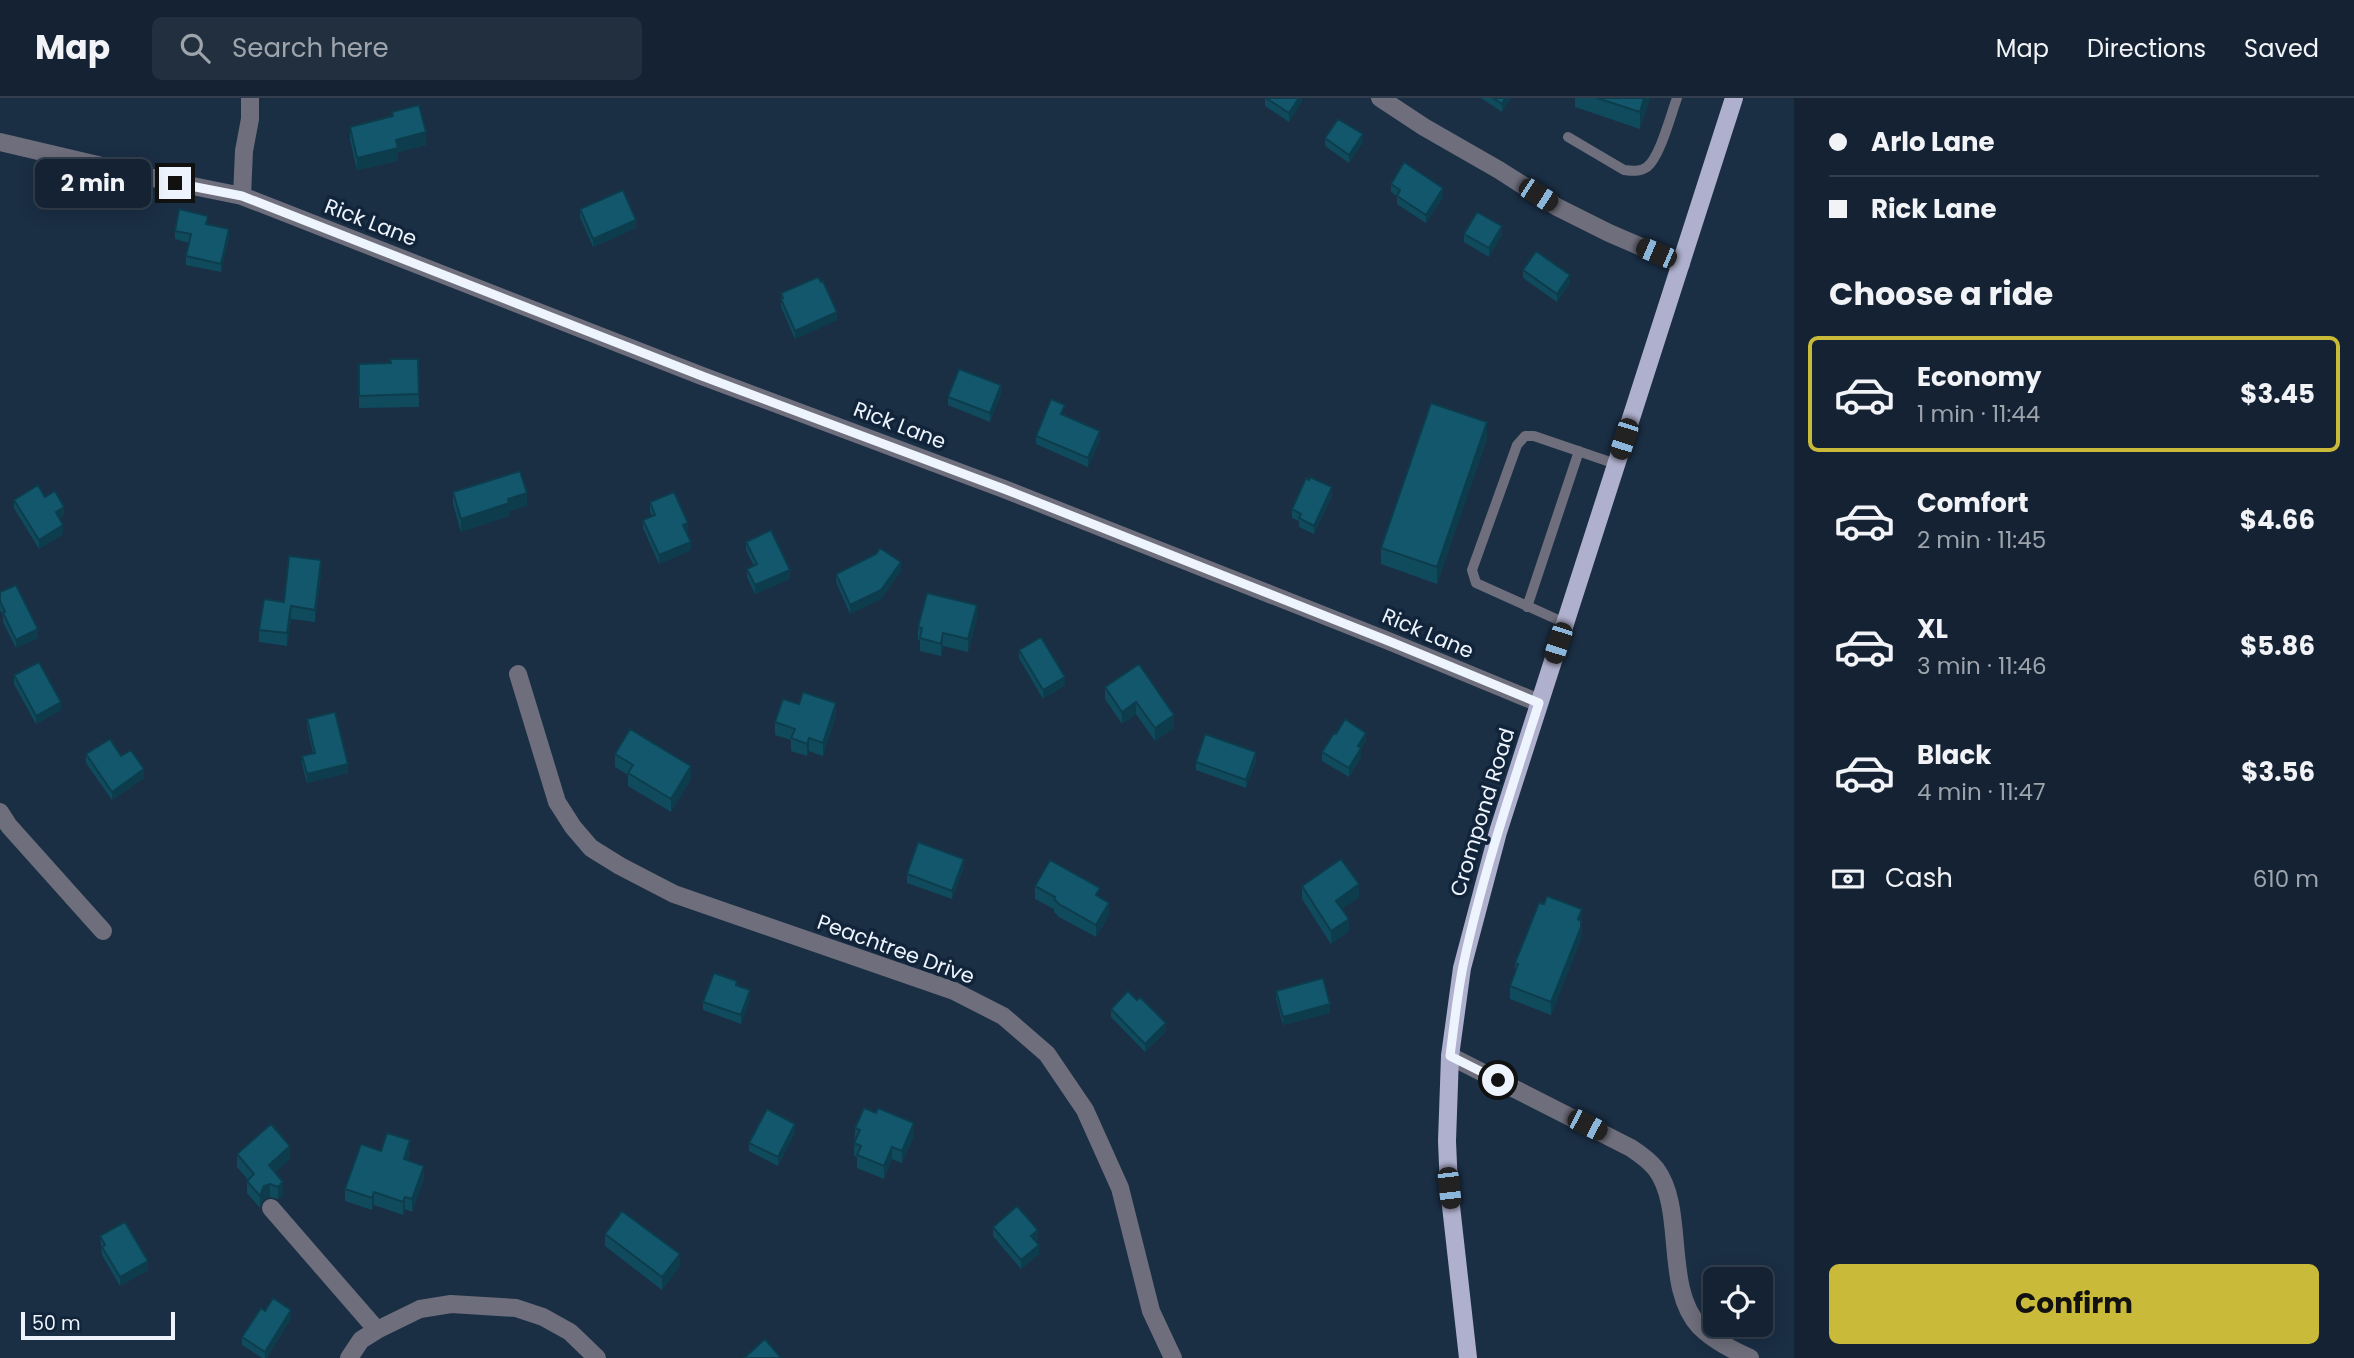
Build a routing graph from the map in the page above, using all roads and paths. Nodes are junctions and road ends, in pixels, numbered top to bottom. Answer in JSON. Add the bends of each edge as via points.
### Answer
{"nodes":[{"id":1,"x":250,"y":98,"type":"edge"},
{"id":2,"x":1380,"y":98,"type":"edge"},
{"id":3,"x":1677,"y":98,"type":"edge"},
{"id":4,"x":1734,"y":98,"type":"edge"},
{"id":5,"x":1568,"y":137,"type":"dead end"},
{"id":6,"x":0,"y":142,"type":"edge"},
{"id":7,"x":242,"y":196,"type":"junction"},
{"id":8,"x":1681,"y":264,"type":"junction"},
{"id":9,"x":1579,"y":451,"type":"junction"},
{"id":10,"x":1616,"y":464,"type":"junction"},
{"id":11,"x":1527,"y":607,"type":"junction"},
{"id":12,"x":1565,"y":623,"type":"junction"},
{"id":13,"x":518,"y":674,"type":"dead end"},
{"id":14,"x":1539,"y":703,"type":"junction"},
{"id":15,"x":3,"y":824,"type":"edge"},
{"id":16,"x":103,"y":931,"type":"dead end"},
{"id":17,"x":1450,"y":1056,"type":"junction"},
{"id":18,"x":271,"y":1208,"type":"dead end"},
{"id":19,"x":377,"y":1330,"type":"junction"},
{"id":20,"x":349,"y":1358,"type":"edge"},
{"id":21,"x":597,"y":1358,"type":"edge"},
{"id":22,"x":1173,"y":1358,"type":"edge"},
{"id":23,"x":1468,"y":1358,"type":"edge"},
{"id":24,"x":1750,"y":1358,"type":"edge"}],
"edges":[{"from":1,"to":7,"type":"street"},
{"from":2,"to":8,"type":"street","via":[[1557,207]]},
{"from":3,"to":5,"type":"lane","via":[[1656,155],[1647,167],[1634,172]]},
{"from":4,"to":8,"type":"main road","name":"Crompond Road"},
{"from":6,"to":7,"type":"street","name":"Rick Lane"},
{"from":7,"to":14,"type":"street","name":"Rick Lane","via":[[1015,493]]},
{"from":8,"to":10,"type":"main road","name":"Crompond Road"},
{"from":9,"to":10,"type":"lane"},
{"from":9,"to":11,"type":"lane"},
{"from":9,"to":11,"type":"lane","via":[[1525,436],[1517,445],[1472,569],[1476,583]]},
{"from":10,"to":12,"type":"main road","name":"Crompond Road"},
{"from":11,"to":12,"type":"lane"},
{"from":12,"to":14,"type":"main road","name":"Crompond Road"},
{"from":13,"to":22,"type":"street","name":"Peachtree Drive","via":[[557,802],[591,848],[674,894],[954,991],[1003,1016],[1047,1054],[1085,1110],[1120,1188],[1152,1311]]},
{"from":14,"to":17,"type":"main road","name":"Crompond Road","via":[[1473,924]]},
{"from":15,"to":16,"type":"street"},
{"from":17,"to":23,"type":"main road","name":"Crompond Road","via":[[1449,1188]]},
{"from":17,"to":24,"type":"street","via":[[1631,1148],[1656,1168],[1668,1196],[1681,1287],[1691,1314],[1712,1337]]},
{"from":18,"to":19,"type":"street"},
{"from":19,"to":20,"type":"street","via":[[361,1340]]},
{"from":19,"to":21,"type":"street","via":[[426,1308],[451,1304],[516,1308],[570,1332]]}]}
